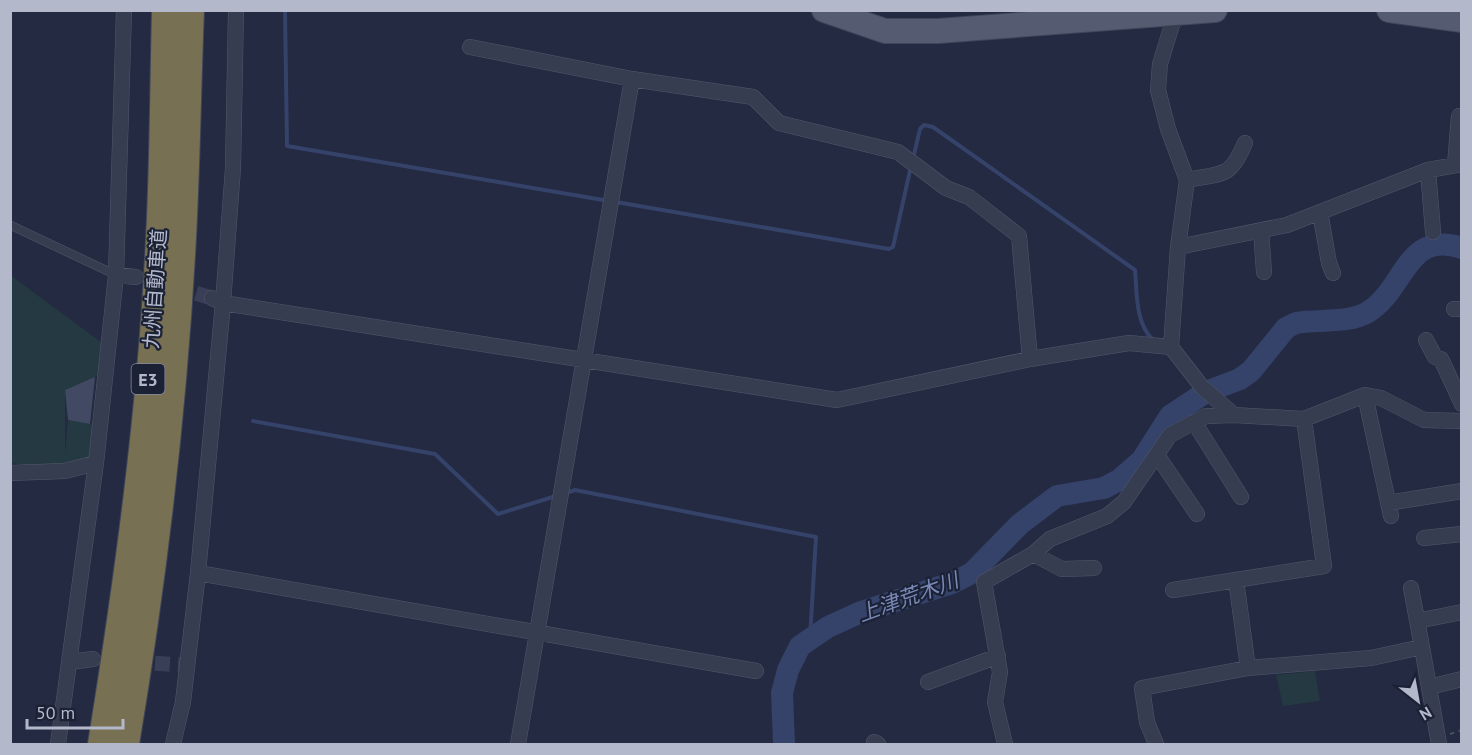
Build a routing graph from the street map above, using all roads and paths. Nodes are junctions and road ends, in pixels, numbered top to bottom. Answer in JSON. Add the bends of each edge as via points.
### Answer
{"nodes":[{"id":1,"x":124,"y":10,"type":"edge"},
{"id":2,"x":166,"y":10,"type":"edge"},
{"id":3,"x":190,"y":10,"type":"edge"},
{"id":4,"x":236,"y":10,"type":"edge"},
{"id":5,"x":824,"y":10,"type":"edge"},
{"id":6,"x":1215,"y":10,"type":"edge"},
{"id":7,"x":1389,"y":10,"type":"edge"},
{"id":8,"x":1126,"y":13,"type":"edge"},
{"id":9,"x":1419,"y":13,"type":"edge"},
{"id":10,"x":1175,"y":15,"type":"junction"},
{"id":11,"x":859,"y":16,"type":"edge"},
{"id":12,"x":1011,"y":18,"type":"edge"},
{"id":13,"x":1461,"y":20,"type":"edge"},
{"id":14,"x":470,"y":47,"type":"dead end"},
{"id":15,"x":632,"y":80,"type":"junction"},
{"id":16,"x":1459,"y":116,"type":"dead end"},
{"id":17,"x":1245,"y":143,"type":"dead end"},
{"id":18,"x":1458,"y":164,"type":"edge"},
{"id":19,"x":1428,"y":170,"type":"junction"},
{"id":20,"x":1187,"y":180,"type":"junction"},
{"id":21,"x":1320,"y":212,"type":"junction"},
{"id":22,"x":10,"y":225,"type":"edge"},
{"id":23,"x":1261,"y":230,"type":"junction"},
{"id":24,"x":1433,"y":232,"type":"dead end"},
{"id":25,"x":1178,"y":247,"type":"junction"},
{"id":26,"x":1264,"y":272,"type":"dead end"},
{"id":27,"x":1333,"y":273,"type":"dead end"},
{"id":28,"x":116,"y":275,"type":"junction"},
{"id":29,"x":136,"y":277,"type":"dead end"},
{"id":30,"x":218,"y":300,"type":"junction"},
{"id":31,"x":1426,"y":340,"type":"dead end"},
{"id":32,"x":1170,"y":347,"type":"junction"},
{"id":33,"x":1030,"y":359,"type":"junction"},
{"id":34,"x":585,"y":361,"type":"junction"},
{"id":35,"x":1365,"y":395,"type":"junction"},
{"id":36,"x":1461,"y":404,"type":"edge"},
{"id":37,"x":1234,"y":415,"type":"junction"},
{"id":38,"x":1304,"y":419,"type":"junction"},
{"id":39,"x":1461,"y":421,"type":"edge"},
{"id":40,"x":1194,"y":422,"type":"junction"},
{"id":41,"x":1157,"y":455,"type":"junction"},
{"id":42,"x":96,"y":463,"type":"junction"},
{"id":43,"x":10,"y":473,"type":"edge"},
{"id":44,"x":1461,"y":491,"type":"edge"},
{"id":45,"x":1242,"y":497,"type":"dead end"},
{"id":46,"x":1197,"y":514,"type":"dead end"},
{"id":47,"x":1461,"y":534,"type":"edge"},
{"id":48,"x":1424,"y":538,"type":"dead end"},
{"id":49,"x":1033,"y":554,"type":"junction"},
{"id":50,"x":1094,"y":568,"type":"dead end"},
{"id":51,"x":198,"y":573,"type":"junction"},
{"id":52,"x":1236,"y":579,"type":"junction"},
{"id":53,"x":1411,"y":588,"type":"dead end"},
{"id":54,"x":1173,"y":590,"type":"dead end"},
{"id":55,"x":1461,"y":612,"type":"edge"},
{"id":56,"x":1417,"y":621,"type":"junction"},
{"id":57,"x":538,"y":635,"type":"junction"},
{"id":58,"x":1422,"y":647,"type":"junction"},
{"id":59,"x":998,"y":656,"type":"junction"},
{"id":60,"x":93,"y":659,"type":"dead end"},
{"id":61,"x":70,"y":662,"type":"junction"},
{"id":62,"x":1248,"y":668,"type":"junction"},
{"id":63,"x":756,"y":671,"type":"dead end"},
{"id":64,"x":1461,"y":679,"type":"edge"},
{"id":65,"x":928,"y":682,"type":"dead end"},
{"id":66,"x":1429,"y":687,"type":"junction"},
{"id":67,"x":58,"y":744,"type":"edge"},
{"id":68,"x":102,"y":744,"type":"edge"},
{"id":69,"x":125,"y":744,"type":"edge"},
{"id":70,"x":173,"y":744,"type":"edge"},
{"id":71,"x":518,"y":744,"type":"edge"},
{"id":72,"x":1005,"y":744,"type":"edge"},
{"id":73,"x":1156,"y":744,"type":"edge"},
{"id":74,"x":1439,"y":744,"type":"edge"}],
"edges":[{"from":1,"to":28,"type":"street"},
{"from":2,"to":68,"type":"highway","name":"九州自動車道","number":"E3","via":[[160,239],[145,426],[130,561]]},
{"from":3,"to":69,"type":"highway","name":"九州自動車道","number":"E3","via":[[182,238],[168,427],[153,563]]},
{"from":4,"to":30,"type":"street","via":[[233,168]]},
{"from":5,"to":11,"type":"main road"},
{"from":6,"to":10,"type":"main road"},
{"from":7,"to":9,"type":"main road"},
{"from":8,"to":10,"type":"main road"},
{"from":8,"to":12,"type":"main road"},
{"from":9,"to":13,"type":"main road"},
{"from":10,"to":20,"type":"street","via":[[1160,64],[1158,90]]},
{"from":11,"to":12,"type":"main road","via":[[885,31],[938,32]]},
{"from":14,"to":15,"type":"street"},
{"from":15,"to":33,"type":"street","via":[[753,97],[779,123],[898,152],[946,188],[969,197],[1019,236]]},
{"from":15,"to":34,"type":"street"},
{"from":16,"to":18,"type":"street"},
{"from":17,"to":20,"type":"street","via":[[1227,173]]},
{"from":18,"to":19,"type":"street"},
{"from":19,"to":21,"type":"street"},
{"from":19,"to":24,"type":"street"},
{"from":20,"to":25,"type":"street"},
{"from":21,"to":23,"type":"street"},
{"from":21,"to":27,"type":"street"},
{"from":22,"to":28,"type":"lane"},
{"from":23,"to":25,"type":"street"},
{"from":23,"to":26,"type":"street"},
{"from":25,"to":32,"type":"street"},
{"from":28,"to":29,"type":"street"},
{"from":28,"to":42,"type":"street"},
{"from":30,"to":34,"type":"street"},
{"from":30,"to":51,"type":"street"},
{"from":31,"to":36,"type":"street","via":[[1435,357],[1441,359]]},
{"from":32,"to":33,"type":"street","via":[[1129,343]]},
{"from":32,"to":37,"type":"street","via":[[1202,387]]},
{"from":33,"to":34,"type":"street","via":[[837,400]]},
{"from":34,"to":57,"type":"street"},
{"from":35,"to":38,"type":"street"},
{"from":35,"to":39,"type":"street","via":[[1381,398],[1424,420]]},
{"from":35,"to":44,"type":"street","via":[[1390,509]]},
{"from":37,"to":38,"type":"street"},
{"from":37,"to":40,"type":"street","via":[[1206,416]]},
{"from":38,"to":52,"type":"street","via":[[1324,566]]},
{"from":40,"to":41,"type":"street","via":[[1170,435]]},
{"from":40,"to":45,"type":"street"},
{"from":41,"to":46,"type":"street"},
{"from":41,"to":49,"type":"street","via":[[1124,502],[1107,516],[1050,539]]},
{"from":42,"to":43,"type":"street","via":[[64,471]]},
{"from":42,"to":61,"type":"street"},
{"from":47,"to":48,"type":"street"},
{"from":49,"to":50,"type":"street","via":[[1062,569]]},
{"from":49,"to":59,"type":"street","via":[[984,582]]},
{"from":51,"to":57,"type":"street"},
{"from":51,"to":70,"type":"street","via":[[183,702]]},
{"from":52,"to":54,"type":"street"},
{"from":52,"to":62,"type":"street"},
{"from":53,"to":56,"type":"street"},
{"from":55,"to":56,"type":"street"},
{"from":56,"to":58,"type":"street"},
{"from":57,"to":63,"type":"street"},
{"from":57,"to":71,"type":"street"},
{"from":58,"to":62,"type":"street","via":[[1371,658]]},
{"from":58,"to":66,"type":"street"},
{"from":59,"to":65,"type":"street"},
{"from":59,"to":72,"type":"street","via":[[1000,672],[995,702]]},
{"from":60,"to":61,"type":"street"},
{"from":61,"to":67,"type":"street"},
{"from":62,"to":73,"type":"street","via":[[1142,688],[1147,722]]},
{"from":64,"to":66,"type":"street"},
{"from":66,"to":74,"type":"street"}]}
